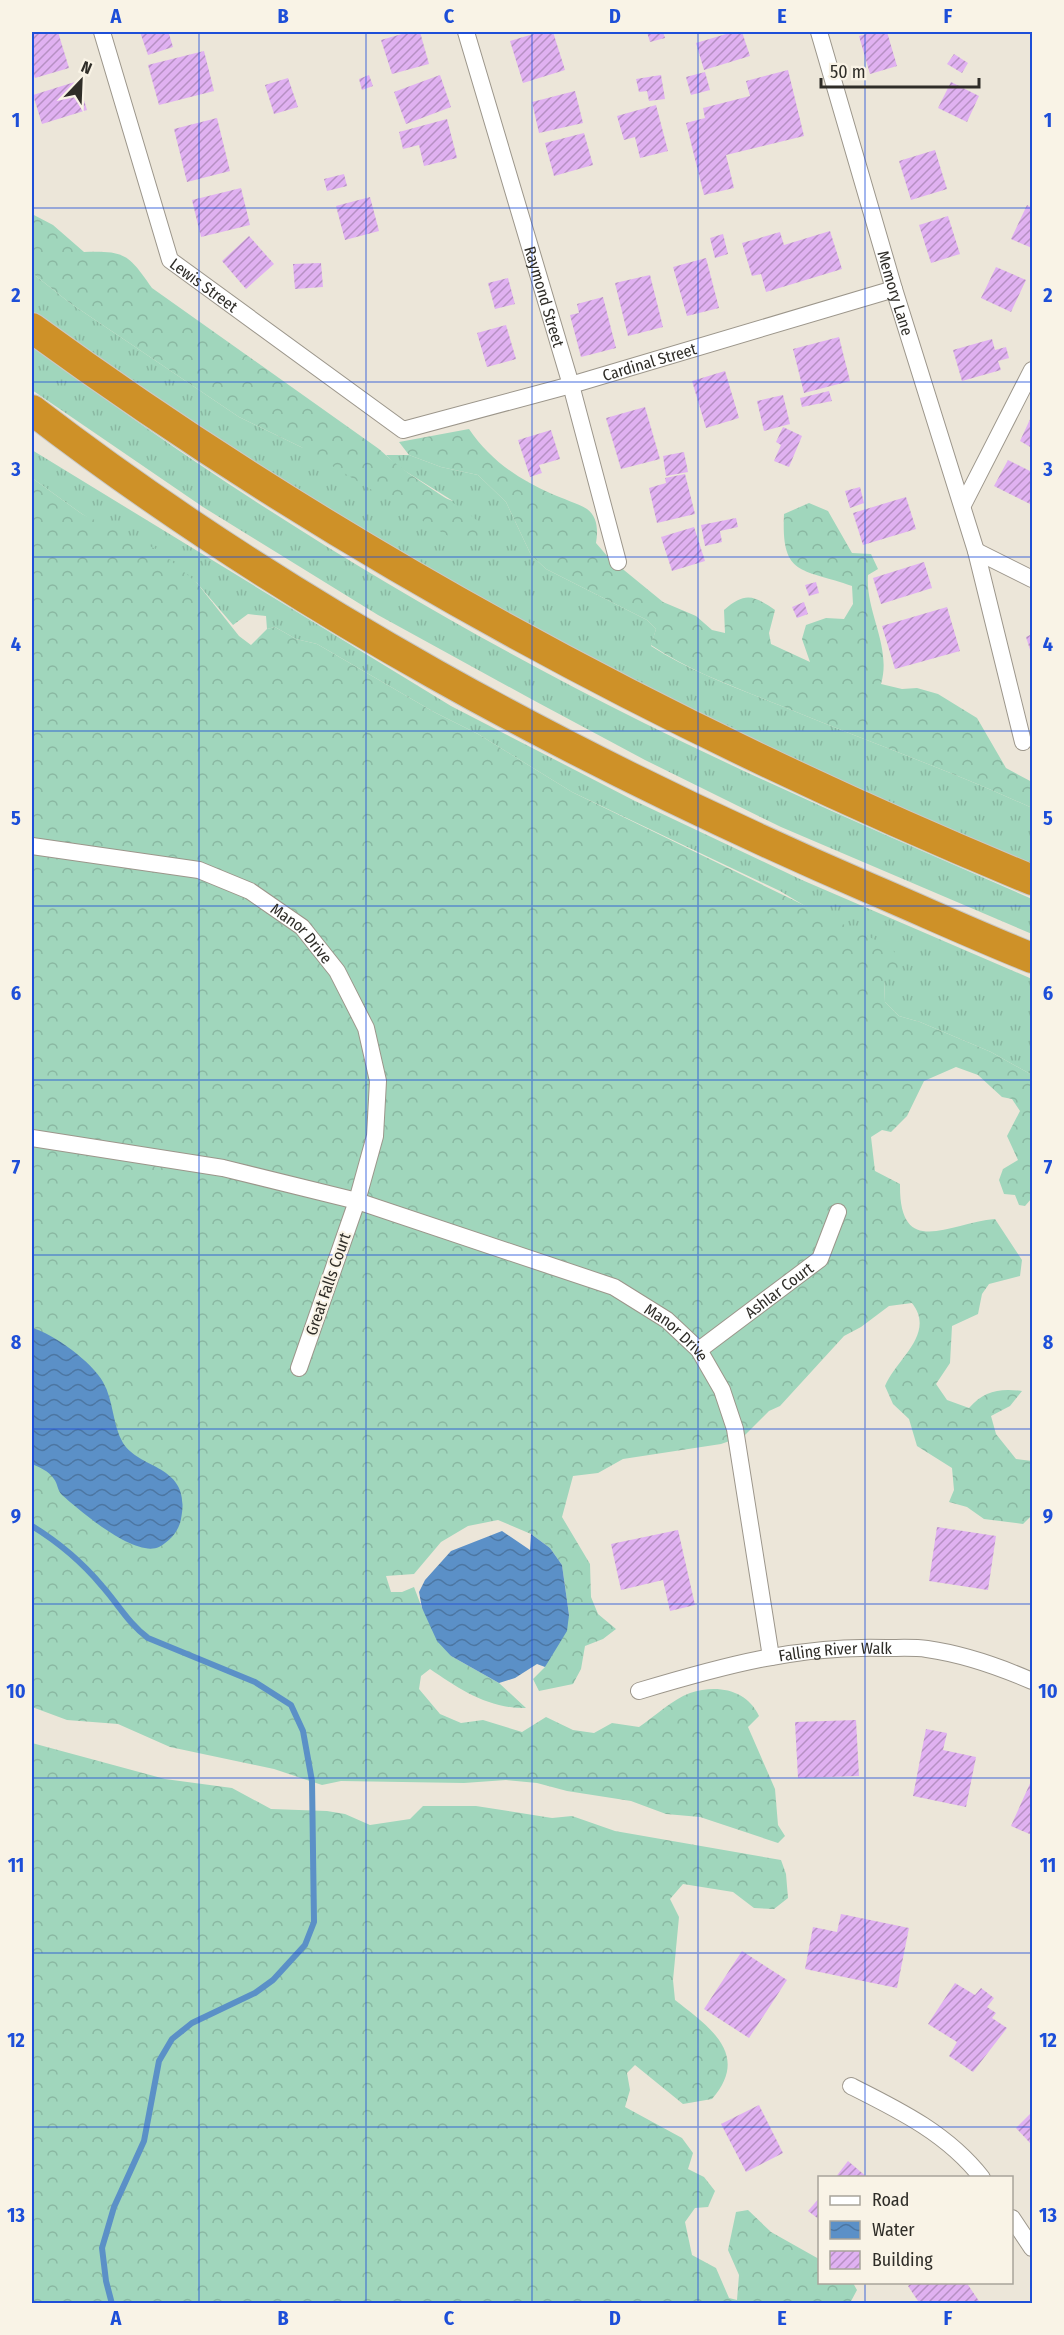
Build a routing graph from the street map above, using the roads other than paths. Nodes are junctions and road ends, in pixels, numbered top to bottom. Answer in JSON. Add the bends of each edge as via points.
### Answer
{"nodes":[{"id":1,"x":102,"y":32,"type":"edge"},
{"id":2,"x":466,"y":32,"type":"edge"},
{"id":3,"x":819,"y":32,"type":"edge"},
{"id":4,"x":894,"y":288,"type":"junction"},
{"id":5,"x":32,"y":328,"type":"edge"},
{"id":6,"x":1032,"y":370,"type":"edge"},
{"id":7,"x":571,"y":385,"type":"junction"},
{"id":8,"x":32,"y":410,"type":"edge"},
{"id":9,"x":403,"y":430,"type":"joint"},
{"id":10,"x":32,"y":432,"type":"edge"},
{"id":11,"x":116,"y":474,"type":"junction"},
{"id":12,"x":963,"y":505,"type":"junction"},
{"id":13,"x":976,"y":551,"type":"junction"},
{"id":14,"x":618,"y":562,"type":"dead end"},
{"id":15,"x":1032,"y":579,"type":"edge"},
{"id":16,"x":1023,"y":742,"type":"dead end"},
{"id":17,"x":32,"y":846,"type":"edge"},
{"id":18,"x":1032,"y":880,"type":"edge"},
{"id":19,"x":1027,"y":956,"type":"edge"},
{"id":20,"x":32,"y":1138,"type":"edge"},
{"id":21,"x":357,"y":1200,"type":"junction"},
{"id":22,"x":838,"y":1212,"type":"dead end"},
{"id":23,"x":699,"y":1350,"type":"junction"},
{"id":24,"x":299,"y":1368,"type":"dead end"},
{"id":25,"x":771,"y":1657,"type":"junction"},
{"id":26,"x":1032,"y":1681,"type":"edge"},
{"id":27,"x":639,"y":1691,"type":"dead end"},
{"id":28,"x":851,"y":2086,"type":"dead end"},
{"id":29,"x":979,"y":2176,"type":"edge"},
{"id":30,"x":1013,"y":2221,"type":"edge"},
{"id":31,"x":1032,"y":2248,"type":"edge"}],
"edges":[{"from":1,"to":9,"type":"street","name":"Lewis Street","via":[[170,260]]},
{"from":2,"to":7,"type":"street","name":"Raymond Street"},
{"from":3,"to":4,"type":"street","name":"Memory Lane"},
{"from":4,"to":7,"type":"street","name":"Cardinal Street"},
{"from":4,"to":12,"type":"street","name":"Memory Lane"},
{"from":5,"to":18,"type":"highway","via":[[249,478],[475,613],[729,746]]},
{"from":6,"to":12,"type":"street"},
{"from":7,"to":9,"type":"street","name":"Cardinal Street"},
{"from":7,"to":14,"type":"street","name":"Raymond Street"},
{"from":8,"to":11,"type":"highway"},
{"from":10,"to":11,"type":"highway"},
{"from":11,"to":19,"type":"highway","via":[[393,650],[514,717],[765,843]]},
{"from":12,"to":13,"type":"street","name":"Memory Lane"},
{"from":13,"to":15,"type":"street"},
{"from":13,"to":16,"type":"street","name":"Memory Lane"},
{"from":17,"to":21,"type":"street","name":"Manor Drive","via":[[199,870],[250,891],[302,927],[337,971],[366,1028],[378,1081],[375,1136]]},
{"from":20,"to":21,"type":"street","name":"Manor Drive","via":[[223,1168]]},
{"from":21,"to":23,"type":"street","name":"Manor Drive","via":[[614,1287],[667,1320]]},
{"from":21,"to":24,"type":"street","name":"Great Falls Court"},
{"from":22,"to":23,"type":"street","name":"Ashlar Court","via":[[820,1259]]},
{"from":23,"to":25,"type":"street","name":"Manor Drive","via":[[722,1390],[735,1429]]},
{"from":25,"to":26,"type":"street","name":"Falling River Walk","via":[[865,1647],[927,1649]]},
{"from":25,"to":27,"type":"street","name":"Falling River Walk","via":[[734,1663]]},
{"from":28,"to":29,"type":"street","via":[[908,2114],[945,2142]]},
{"from":30,"to":31,"type":"street"}]}
